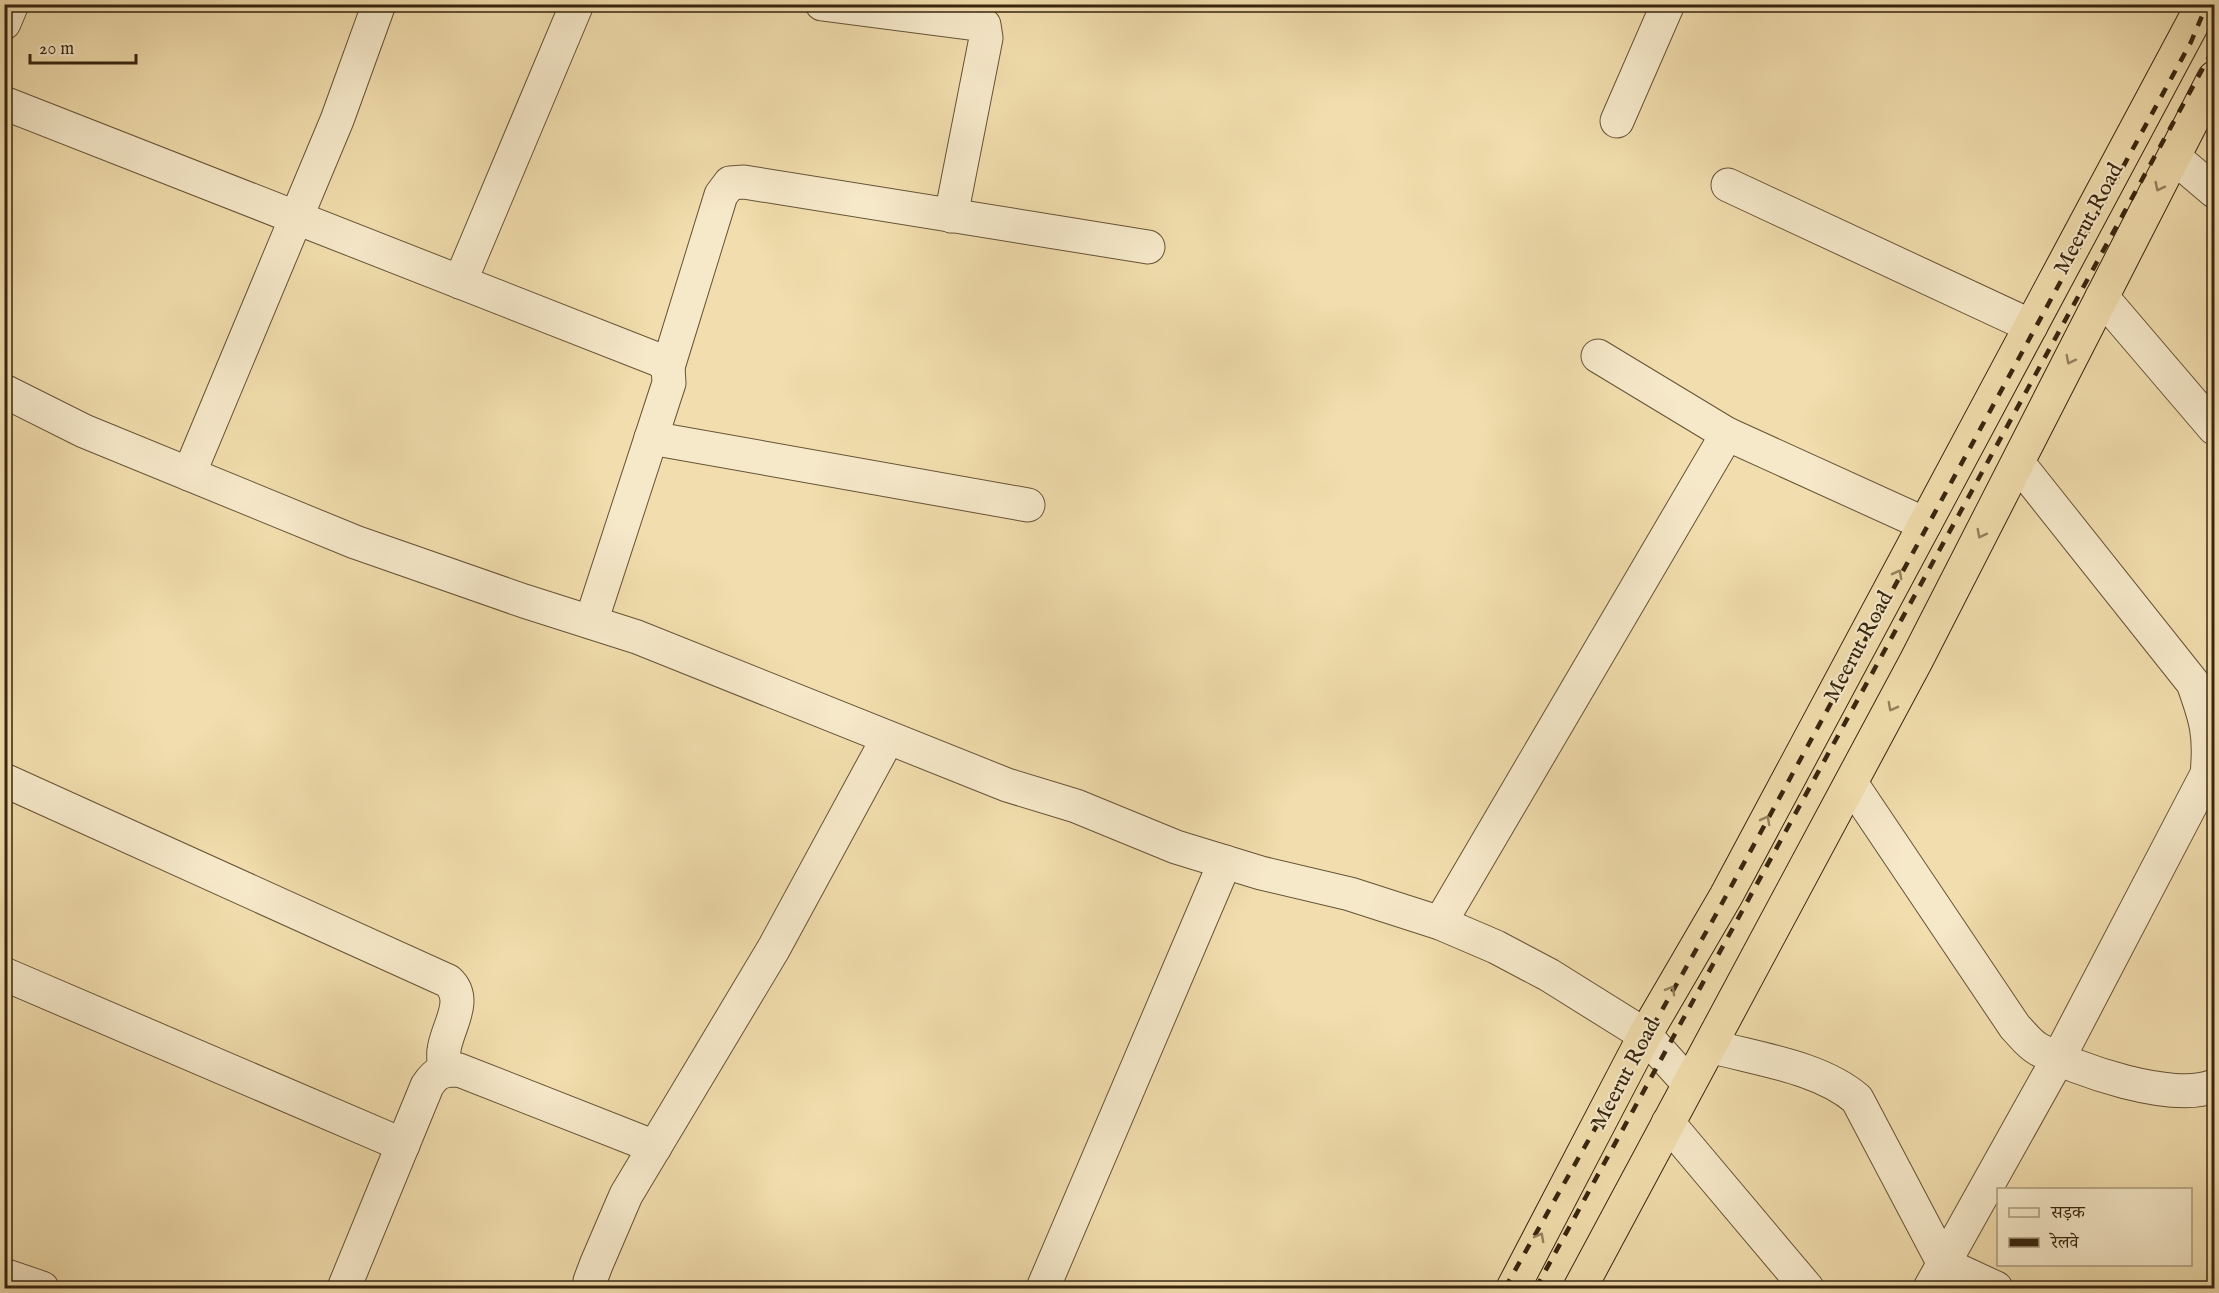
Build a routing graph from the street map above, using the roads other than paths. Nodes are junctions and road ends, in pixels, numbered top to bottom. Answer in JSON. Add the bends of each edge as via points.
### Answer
{"nodes":[{"id":1,"x":12,"y":4,"type":"edge"},
{"id":2,"x":379,"y":4,"type":"edge"},
{"id":3,"x":577,"y":4,"type":"edge"},
{"id":4,"x":822,"y":4,"type":"edge"},
{"id":5,"x":1668,"y":4,"type":"edge"},
{"id":6,"x":2203,"y":4,"type":"edge"},
{"id":7,"x":4,"y":23,"type":"edge"},
{"id":8,"x":2214,"y":78,"type":"edge"},
{"id":9,"x":4,"y":103,"type":"edge"},
{"id":10,"x":1617,"y":121,"type":"dead end"},
{"id":11,"x":2174,"y":157,"type":"junction"},
{"id":12,"x":1728,"y":185,"type":"dead end"},
{"id":13,"x":2214,"y":191,"type":"edge"},
{"id":14,"x":951,"y":216,"type":"junction"},
{"id":15,"x":296,"y":218,"type":"junction"},
{"id":16,"x":1148,"y":248,"type":"dead end"},
{"id":17,"x":460,"y":282,"type":"junction"},
{"id":18,"x":2102,"y":297,"type":"junction"},
{"id":19,"x":2031,"y":326,"type":"junction"},
{"id":20,"x":1598,"y":356,"type":"dead end"},
{"id":21,"x":668,"y":367,"type":"junction"},
{"id":22,"x":4,"y":391,"type":"edge"},
{"id":23,"x":2214,"y":428,"type":"edge"},
{"id":24,"x":1727,"y":434,"type":"junction"},
{"id":25,"x":651,"y":438,"type":"junction"},
{"id":26,"x":2018,"y":463,"type":"junction"},
{"id":27,"x":189,"y":474,"type":"junction"},
{"id":28,"x":1028,"y":505,"type":"dead end"},
{"id":29,"x":1925,"y":524,"type":"junction"},
{"id":30,"x":591,"y":622,"type":"junction"},
{"id":31,"x":888,"y":738,"type":"junction"},
{"id":32,"x":1851,"y":783,"type":"junction"},
{"id":33,"x":6,"y":785,"type":"edge"},
{"id":34,"x":1225,"y":862,"type":"junction"},
{"id":35,"x":1440,"y":923,"type":"junction"},
{"id":36,"x":4,"y":974,"type":"edge"},
{"id":37,"x":1645,"y":1035,"type":"junction"},
{"id":38,"x":1710,"y":1047,"type":"junction"},
{"id":39,"x":2058,"y":1059,"type":"junction"},
{"id":40,"x":445,"y":1070,"type":"junction"},
{"id":41,"x":1689,"y":1084,"type":"junction"},
{"id":42,"x":2214,"y":1086,"type":"edge"},
{"id":43,"x":1668,"y":1123,"type":"junction"},
{"id":44,"x":403,"y":1145,"type":"junction"},
{"id":45,"x":655,"y":1147,"type":"junction"},
{"id":46,"x":4,"y":1275,"type":"edge"},
{"id":47,"x":1937,"y":1276,"type":"edge"},
{"id":48,"x":42,"y":1288,"type":"edge"},
{"id":49,"x":344,"y":1288,"type":"edge"},
{"id":50,"x":591,"y":1288,"type":"edge"},
{"id":51,"x":1043,"y":1288,"type":"edge"},
{"id":52,"x":1513,"y":1288,"type":"edge"},
{"id":53,"x":1580,"y":1288,"type":"edge"},
{"id":54,"x":1807,"y":1288,"type":"edge"},
{"id":55,"x":1996,"y":1288,"type":"edge"}],
"edges":[{"from":1,"to":7,"type":"street"},
{"from":2,"to":15,"type":"street"},
{"from":3,"to":17,"type":"street"},
{"from":4,"to":14,"type":"street","via":[[984,25],[986,38]]},
{"from":5,"to":10,"type":"street"},
{"from":6,"to":19,"type":"highway","name":"Meerut Road"},
{"from":8,"to":11,"type":"highway","name":"Meerut Road"},
{"from":9,"to":15,"type":"street"},
{"from":11,"to":13,"type":"street"},
{"from":11,"to":18,"type":"highway","name":"Meerut Road","one_way":true},
{"from":12,"to":19,"type":"street"},
{"from":14,"to":16,"type":"street"},
{"from":14,"to":21,"type":"street","via":[[729,183],[721,195]]},
{"from":15,"to":17,"type":"street"},
{"from":15,"to":27,"type":"street"},
{"from":17,"to":21,"type":"street","via":[[659,360]]},
{"from":18,"to":23,"type":"street"},
{"from":18,"to":26,"type":"highway","name":"Meerut Road","one_way":true},
{"from":19,"to":29,"type":"highway","name":"Meerut Road"},
{"from":20,"to":24,"type":"street"},
{"from":21,"to":25,"type":"street","via":[[669,383]]},
{"from":22,"to":27,"type":"street","via":[[84,431]]},
{"from":24,"to":29,"type":"street"},
{"from":24,"to":35,"type":"street"},
{"from":25,"to":28,"type":"street"},
{"from":25,"to":30,"type":"street"},
{"from":26,"to":32,"type":"highway","name":"Meerut Road","one_way":true},
{"from":26,"to":39,"type":"street","via":[[2193,683],[2210,744],[2207,774]]},
{"from":27,"to":30,"type":"street","via":[[355,542]]},
{"from":37,"to":29,"type":"highway","name":"Meerut Road","one_way":true,"via":[[1726,896]]},
{"from":30,"to":31,"type":"street","via":[[733,674]]},
{"from":31,"to":34,"type":"street","via":[[1007,785],[1076,806],[1176,847]]},
{"from":31,"to":45,"type":"street","via":[[774,948]]},
{"from":32,"to":38,"type":"highway","name":"Meerut Road"},
{"from":32,"to":39,"type":"street","via":[[2015,1027],[2035,1048]]},
{"from":33,"to":40,"type":"street","via":[[447,981],[458,996],[444,1048]]},
{"from":34,"to":35,"type":"street","via":[[1350,894]]},
{"from":34,"to":51,"type":"street"},
{"from":35,"to":37,"type":"street","via":[[1549,975]]},
{"from":36,"to":44,"type":"street"},
{"from":37,"to":41,"type":"street"},
{"from":52,"to":37,"type":"highway","name":"Meerut Road","one_way":true},
{"from":38,"to":41,"type":"highway","name":"Meerut Road"},
{"from":38,"to":47,"type":"street","via":[[1822,1077],[1842,1086],[1857,1099]]},
{"from":39,"to":42,"type":"street","via":[[2080,1070],[2175,1092]]},
{"from":39,"to":47,"type":"street"},
{"from":40,"to":44,"type":"street","via":[[436,1073],[427,1086]]},
{"from":40,"to":45,"type":"street","via":[[459,1070]]},
{"from":41,"to":43,"type":"highway","name":"Meerut Road"},
{"from":43,"to":53,"type":"highway","name":"Meerut Road"},
{"from":43,"to":54,"type":"street"},
{"from":44,"to":49,"type":"street"},
{"from":45,"to":50,"type":"street","via":[[626,1195],[596,1265]]},
{"from":46,"to":48,"type":"street"},
{"from":47,"to":55,"type":"street"}]}
